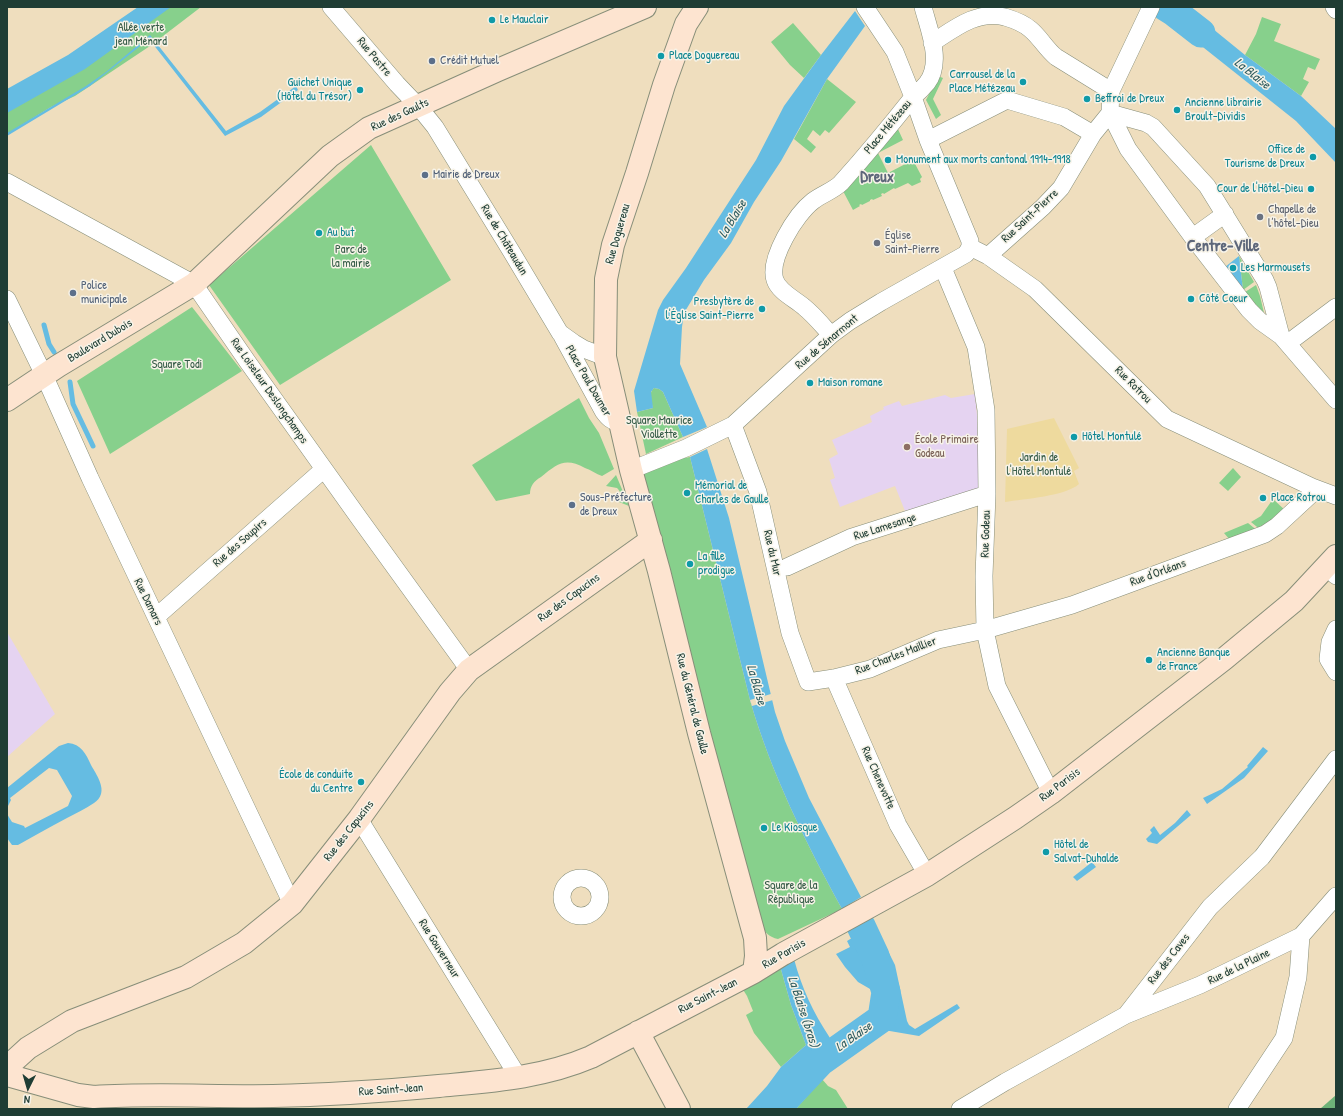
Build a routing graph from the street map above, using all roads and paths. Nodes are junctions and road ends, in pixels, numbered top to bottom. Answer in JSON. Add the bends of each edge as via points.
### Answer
{"nodes":[{"id":1,"x":331,"y":7,"type":"edge"},
{"id":2,"x":645,"y":7,"type":"edge"},
{"id":3,"x":697,"y":7,"type":"edge"},
{"id":4,"x":865,"y":7,"type":"edge"},
{"id":5,"x":923,"y":7,"type":"edge"},
{"id":6,"x":1334,"y":7,"type":"edge"},
{"id":7,"x":1151,"y":8,"type":"edge"},
{"id":8,"x":1336,"y":10,"type":"edge"},
{"id":9,"x":932,"y":43,"type":"junction"},
{"id":10,"x":1111,"y":90,"type":"junction"},
{"id":11,"x":913,"y":97,"type":"junction"},
{"id":12,"x":418,"y":106,"type":"junction"},
{"id":13,"x":1110,"y":113,"type":"junction"},
{"id":14,"x":1093,"y":134,"type":"junction"},
{"id":15,"x":928,"y":140,"type":"junction"},
{"id":16,"x":7,"y":182,"type":"edge"},
{"id":17,"x":1225,"y":214,"type":"junction"},
{"id":18,"x":1193,"y":237,"type":"junction"},
{"id":19,"x":970,"y":247,"type":"junction"},
{"id":20,"x":988,"y":256,"type":"junction"},
{"id":21,"x":943,"y":268,"type":"junction"},
{"id":22,"x":194,"y":284,"type":"junction"},
{"id":23,"x":7,"y":299,"type":"edge"},
{"id":24,"x":1336,"y":307,"type":"edge"},
{"id":25,"x":560,"y":333,"type":"junction"},
{"id":26,"x":831,"y":335,"type":"junction"},
{"id":27,"x":1285,"y":339,"type":"junction"},
{"id":28,"x":605,"y":357,"type":"junction"},
{"id":29,"x":44,"y":375,"type":"junction"},
{"id":30,"x":7,"y":400,"type":"edge"},
{"id":31,"x":1336,"y":400,"type":"edge"},
{"id":32,"x":620,"y":423,"type":"junction"},
{"id":33,"x":733,"y":425,"type":"junction"},
{"id":34,"x":324,"y":469,"type":"junction"},
{"id":35,"x":631,"y":470,"type":"junction"},
{"id":36,"x":1317,"y":490,"type":"junction"},
{"id":37,"x":987,"y":494,"type":"junction"},
{"id":38,"x":1336,"y":496,"type":"edge"},
{"id":39,"x":651,"y":540,"type":"junction"},
{"id":40,"x":1333,"y":566,"type":"edge"},
{"id":41,"x":787,"y":567,"type":"dead end"},
{"id":42,"x":156,"y":617,"type":"junction"},
{"id":43,"x":984,"y":630,"type":"junction"},
{"id":44,"x":1336,"y":630,"type":"edge"},
{"id":45,"x":470,"y":670,"type":"junction"},
{"id":46,"x":1336,"y":672,"type":"edge"},
{"id":47,"x":834,"y":678,"type":"junction"},
{"id":48,"x":808,"y":682,"type":"joint"},
{"id":49,"x":1336,"y":758,"type":"edge"},
{"id":50,"x":1051,"y":793,"type":"junction"},
{"id":51,"x":359,"y":819,"type":"junction"},
{"id":52,"x":927,"y":875,"type":"junction"},
{"id":53,"x":1336,"y":896,"type":"edge"},
{"id":54,"x":292,"y":904,"type":"junction"},
{"id":55,"x":1301,"y":936,"type":"junction"},
{"id":56,"x":755,"y":938,"type":"junction"},
{"id":57,"x":783,"y":954,"type":"junction"},
{"id":58,"x":754,"y":972,"type":"junction"},
{"id":59,"x":1126,"y":1014,"type":"junction"},
{"id":60,"x":638,"y":1032,"type":"junction"},
{"id":61,"x":7,"y":1067,"type":"edge"},
{"id":62,"x":7,"y":1075,"type":"edge"},
{"id":63,"x":519,"y":1078,"type":"junction"},
{"id":64,"x":679,"y":1109,"type":"edge"},
{"id":65,"x":960,"y":1109,"type":"edge"},
{"id":66,"x":1237,"y":1109,"type":"edge"}],
"edges":[{"from":1,"to":12,"type":"street","name":"Rue Pastre"},
{"from":2,"to":12,"type":"street","name":"Rue des Gaults"},
{"from":3,"to":28,"type":"street","name":"Rue Doguereau","via":[[686,24],[664,85],[613,245],[606,279]]},
{"from":4,"to":11,"type":"street","via":[[895,52]]},
{"from":5,"to":9,"type":"street"},
{"from":6,"to":8,"type":"street"},
{"from":7,"to":10,"type":"street"},
{"from":9,"to":10,"type":"street","via":[[973,18],[1002,16],[1032,30],[1056,57]]},
{"from":9,"to":11,"type":"street","via":[[932,74]]},
{"from":10,"to":13,"type":"street"},
{"from":11,"to":15,"type":"street","name":"Place Métézeau"},
{"from":11,"to":26,"type":"street","name":"Place Métézeau","via":[[837,187],[812,202],[799,215],[788,231],[780,250],[774,270],[777,284]]},
{"from":12,"to":22,"type":"street","name":"Rue des Gaults","via":[[369,128],[330,156]]},
{"from":12,"to":25,"type":"street","name":"Rue de Châteaudun","via":[[435,127]]},
{"from":13,"to":14,"type":"street","name":"Rue Saint-Pierre"},
{"from":13,"to":17,"type":"street","via":[[1153,127],[1207,186]]},
{"from":13,"to":18,"type":"street","via":[[1128,149]]},
{"from":14,"to":15,"type":"street","via":[[1064,117],[1006,100]]},
{"from":14,"to":20,"type":"street","name":"Rue Saint-Pierre","via":[[1061,188],[1043,208]]},
{"from":15,"to":19,"type":"street","name":"Place Métézeau","via":[[970,241]]},
{"from":16,"to":22,"type":"street","name":"Rue Loiseleur Deslongchamps"},
{"from":17,"to":18,"type":"street"},
{"from":17,"to":27,"type":"street","via":[[1268,287]]},
{"from":18,"to":27,"type":"street","via":[[1249,310]]},
{"from":19,"to":20,"type":"street","name":"Rue Rotrou"},
{"from":19,"to":21,"type":"street","name":"Rue de Sénarmont","via":[[966,254]]},
{"from":20,"to":36,"type":"street","name":"Rue Rotrou","via":[[1035,289],[1167,419]]},
{"from":21,"to":26,"type":"street","name":"Rue de Sénarmont","via":[[866,311]]},
{"from":21,"to":37,"type":"street","name":"Rue Godeau","via":[[976,347],[986,410]]},
{"from":22,"to":29,"type":"street","name":"Boulevard Dubois"},
{"from":22,"to":34,"type":"street","name":"Rue Loiseleur Deslongchamps"},
{"from":23,"to":29,"type":"street","name":"Rue Damars"},
{"from":24,"to":27,"type":"street"},
{"from":25,"to":28,"type":"street","name":"Rue de Châteaudun","via":[[584,349]]},
{"from":25,"to":32,"type":"street","name":"Place Paul Doumer","via":[[603,411],[613,422]]},
{"from":26,"to":33,"type":"street","name":"Rue de Sénarmont"},
{"from":27,"to":31,"type":"street"},
{"from":28,"to":32,"type":"street","name":"Rue Doguereau"},
{"from":29,"to":30,"type":"street","name":"Boulevard Dubois"},
{"from":29,"to":42,"type":"street","name":"Rue Damars"},
{"from":32,"to":35,"type":"street","name":"Rue Doguereau"},
{"from":33,"to":35,"type":"street","name":"Rue de Sénarmont","via":[[686,448]]},
{"from":33,"to":48,"type":"street","name":"Rue du Mur","via":[[758,492],[790,633]]},
{"from":34,"to":42,"type":"street","name":"Rue des Soupirs"},
{"from":34,"to":45,"type":"street","name":"Rue Loiseleur Deslongchamps"},
{"from":35,"to":39,"type":"street","name":"Rue du Général de Gaulle"},
{"from":36,"to":38,"type":"street","name":"Rue Rotrou"},
{"from":36,"to":43,"type":"street","name":"Rue d'Orléans","via":[[1265,534],[1072,605]]},
{"from":37,"to":41,"type":"street","name":"Rue Lamesange","via":[[852,538]]},
{"from":37,"to":43,"type":"street","name":"Rue Godeau"},
{"from":39,"to":45,"type":"street","name":"Rue des Capucins"},
{"from":39,"to":56,"type":"street","name":"Rue du Général de Gaulle","via":[[701,741]]},
{"from":40,"to":50,"type":"street","name":"Rue Parisis","via":[[1224,659]]},
{"from":42,"to":54,"type":"street","name":"Rue Damars"},
{"from":43,"to":47,"type":"street","name":"Rue Charles Maillier","via":[[938,640],[870,669]]},
{"from":43,"to":50,"type":"street","name":"Rue Godeau","via":[[997,686]]},
{"from":44,"to":46,"type":"street","via":[[1330,642],[1328,659]]},
{"from":45,"to":51,"type":"street","name":"Rue des Capucins","via":[[450,692]]},
{"from":47,"to":48,"type":"street","name":"Rue Charles Maillier"},
{"from":47,"to":52,"type":"street","name":"Rue Chenevotte","via":[[898,825]]},
{"from":49,"to":59,"type":"street","name":"Rue des Caves","via":[[1262,857],[1210,907]]},
{"from":50,"to":52,"type":"street","name":"Rue Parisis"},
{"from":51,"to":54,"type":"street","name":"Rue des Capucins"},
{"from":51,"to":63,"type":"street","name":"Rue Gouverneur"},
{"from":52,"to":57,"type":"street","name":"Rue Parisis"},
{"from":53,"to":55,"type":"street","name":"Rue de la Plaine"},
{"from":54,"to":61,"type":"street","name":"Rue des Capucins","via":[[244,943],[192,973],[72,1021],[28,1048]]},
{"from":55,"to":59,"type":"street","name":"Rue de la Plaine","via":[[1200,986]]},
{"from":55,"to":66,"type":"street","via":[[1298,977],[1284,1038]]},
{"from":56,"to":57,"type":"street","via":[[768,949]]},
{"from":56,"to":58,"type":"street","name":"Rue du Général de Gaulle"},
{"from":57,"to":58,"type":"street","name":"Rue Parisis"},
{"from":58,"to":60,"type":"street","name":"Rue Saint-Jean"},
{"from":59,"to":65,"type":"street","name":"Rue des Caves"},
{"from":60,"to":63,"type":"street","name":"Rue Saint-Jean","via":[[576,1064]]},
{"from":60,"to":64,"type":"street"},
{"from":62,"to":63,"type":"street","name":"Rue Saint-Jean","via":[[94,1097],[272,1096],[366,1092]]}]}
